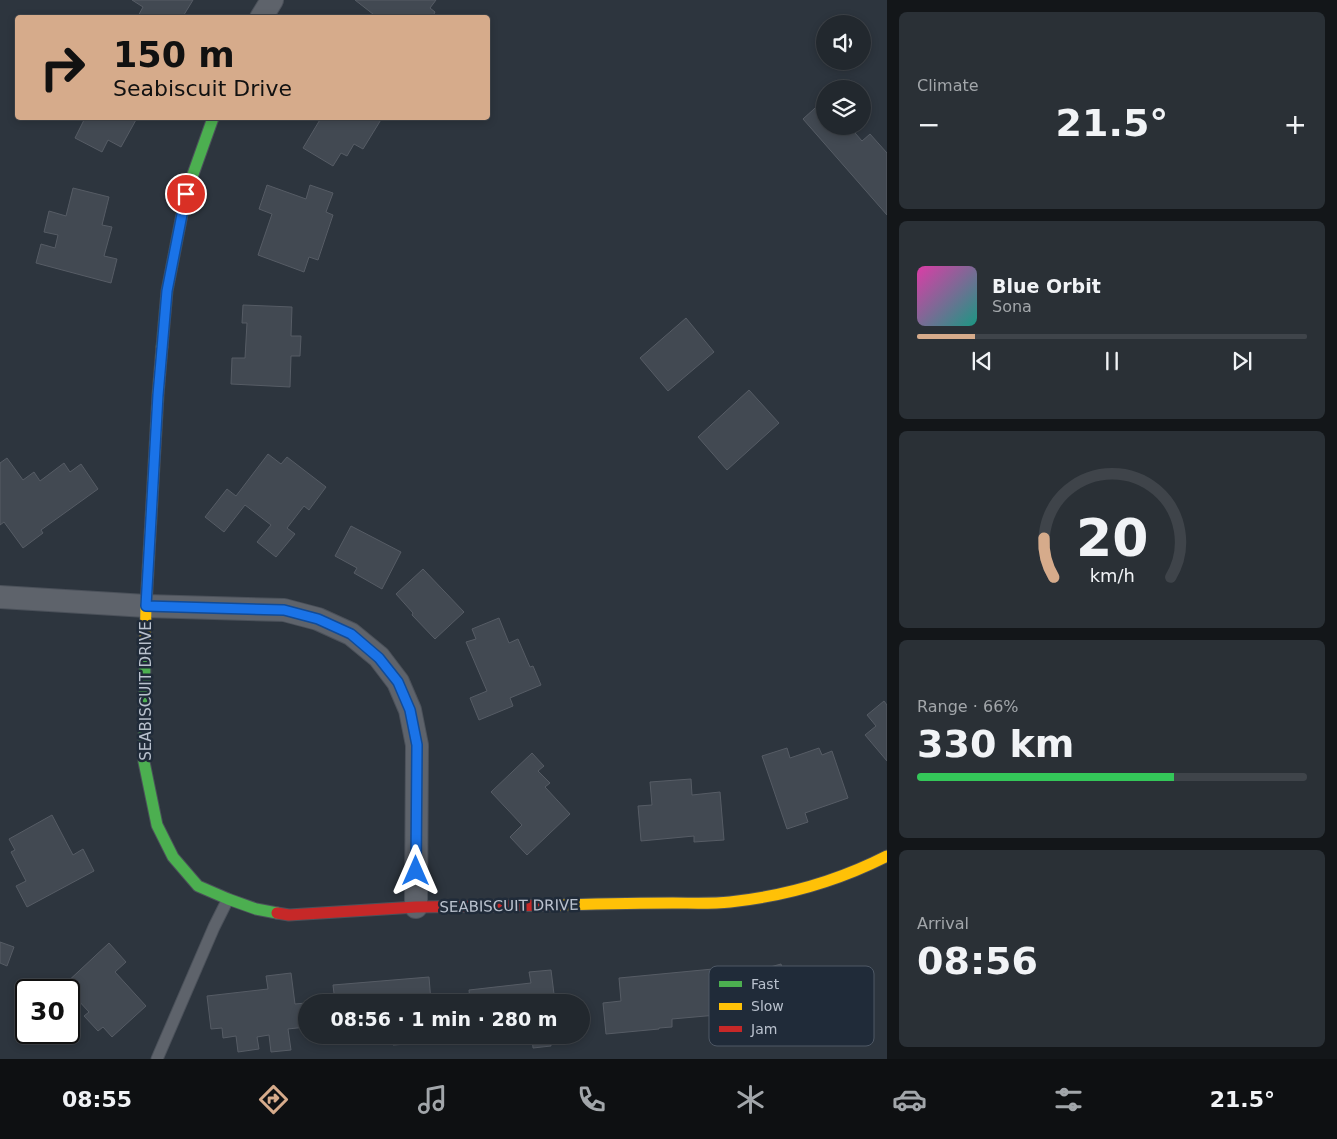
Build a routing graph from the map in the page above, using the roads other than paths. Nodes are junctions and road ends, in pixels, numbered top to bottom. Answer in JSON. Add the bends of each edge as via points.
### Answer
{"nodes":[{"id":1,"x":272,"y":0,"type":"edge"},
{"id":2,"x":263,"y":15,"type":"edge"},
{"id":3,"x":212,"y":120,"type":"edge"},
{"id":4,"x":0,"y":597,"type":"edge"},
{"id":5,"x":146,"y":606,"type":"junction"},
{"id":6,"x":887,"y":856,"type":"edge"},
{"id":7,"x":228,"y":899,"type":"junction"},
{"id":8,"x":416,"y":907,"type":"junction"},
{"id":9,"x":157,"y":1059,"type":"edge"}],
"edges":[{"from":1,"to":2,"type":"street"},
{"from":3,"to":5,"type":"street","name":"SEABISCUIT DRIVE","via":[[186,194],[167,291]]},
{"from":4,"to":5,"type":"street"},
{"from":5,"to":7,"type":"street","name":"SEABISCUIT DRIVE","via":[[144,762],[157,825],[173,856],[198,886]]},
{"from":5,"to":8,"type":"street","via":[[284,610],[318,619],[351,634],[379,658],[398,682],[410,710],[417,745]]},
{"from":6,"to":8,"type":"street","name":"SEABISCUIT DRIVE","via":[[816,885],[728,902]]},
{"from":7,"to":8,"type":"street","name":"SEABISCUIT DRIVE","via":[[256,909],[289,915]]},
{"from":7,"to":9,"type":"lane"}]}
